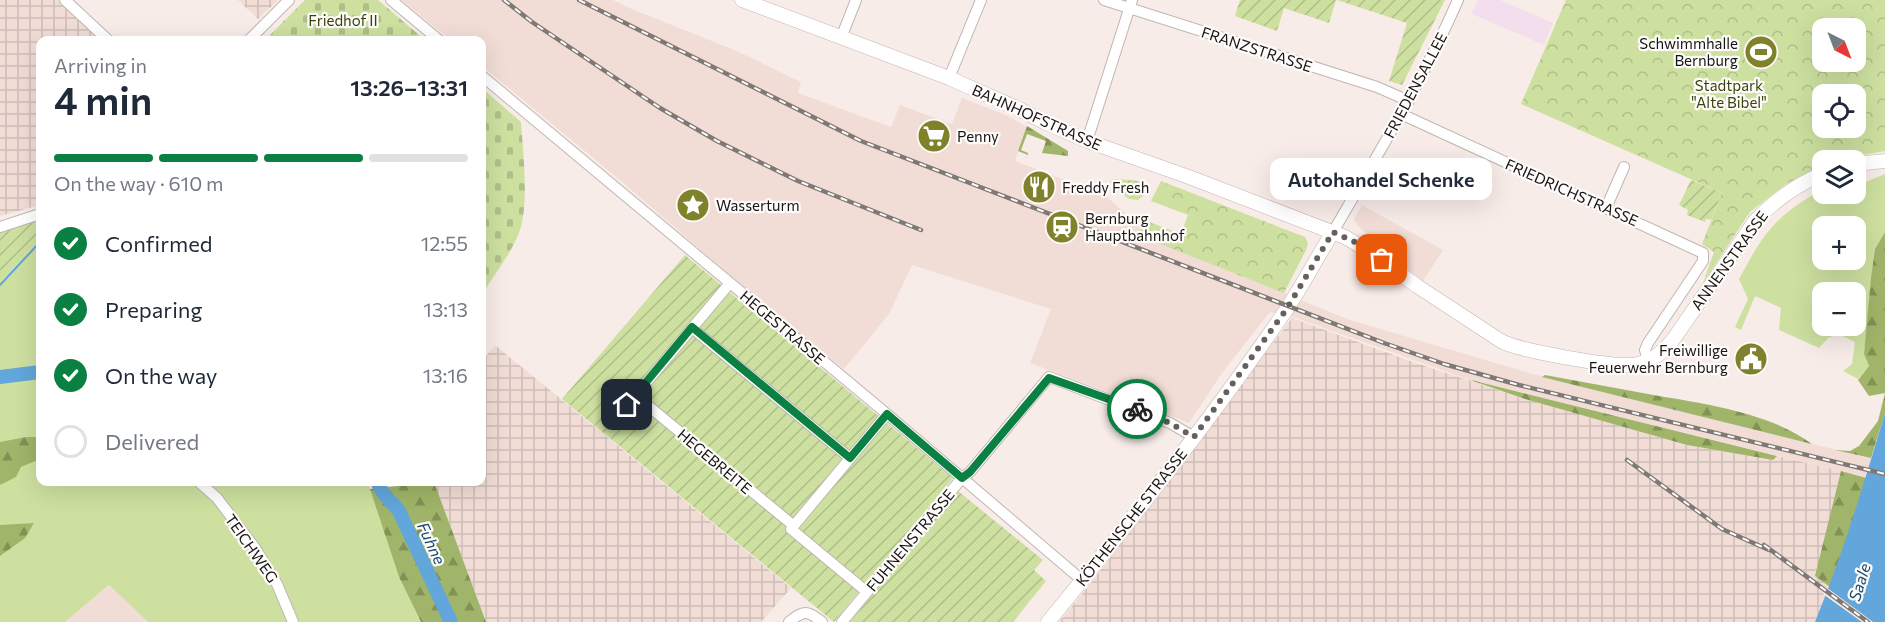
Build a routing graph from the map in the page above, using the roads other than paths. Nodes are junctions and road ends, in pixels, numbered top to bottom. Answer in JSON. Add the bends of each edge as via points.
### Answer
{"nodes":[{"id":1,"x":65,"y":0,"type":"edge"},
{"id":2,"x":289,"y":0,"type":"edge"},
{"id":3,"x":391,"y":0,"type":"edge"},
{"id":4,"x":742,"y":0,"type":"edge"},
{"id":5,"x":856,"y":0,"type":"edge"},
{"id":6,"x":981,"y":0,"type":"edge"},
{"id":7,"x":1104,"y":0,"type":"edge"},
{"id":8,"x":1458,"y":0,"type":"edge"},
{"id":9,"x":1131,"y":4,"type":"edge"},
{"id":10,"x":104,"y":36,"type":"edge"},
{"id":11,"x":253,"y":36,"type":"edge"},
{"id":12,"x":434,"y":36,"type":"edge"},
{"id":13,"x":841,"y":38,"type":"junction"},
{"id":14,"x":949,"y":78,"type":"junction"},
{"id":15,"x":486,"y":79,"type":"edge"},
{"id":16,"x":1409,"y":101,"type":"junction"},
{"id":17,"x":1401,"y":114,"type":"junction"},
{"id":18,"x":1087,"y":141,"type":"junction"},
{"id":19,"x":1885,"y":161,"type":"edge"},
{"id":20,"x":1866,"y":163,"type":"edge"},
{"id":21,"x":1623,"y":168,"type":"dead end"},
{"id":22,"x":1812,"y":179,"type":"edge"},
{"id":23,"x":1606,"y":208,"type":"junction"},
{"id":24,"x":36,"y":215,"type":"edge"},
{"id":25,"x":0,"y":227,"type":"edge"},
{"id":26,"x":1333,"y":232,"type":"junction"},
{"id":27,"x":1703,"y":261,"type":"joint"},
{"id":28,"x":729,"y":283,"type":"junction"},
{"id":29,"x":692,"y":327,"type":"junction"},
{"id":30,"x":1648,"y":361,"type":"junction"},
{"id":31,"x":636,"y":395,"type":"junction"},
{"id":32,"x":887,"y":414,"type":"junction"},
{"id":33,"x":619,"y":415,"type":"dead end"},
{"id":34,"x":1194,"y":437,"type":"junction"},
{"id":35,"x":850,"y":458,"type":"junction"},
{"id":36,"x":962,"y":478,"type":"junction"},
{"id":37,"x":204,"y":486,"type":"edge"},
{"id":38,"x":794,"y":526,"type":"junction"},
{"id":39,"x":1083,"y":580,"type":"junction"},
{"id":40,"x":867,"y":592,"type":"junction"},
{"id":41,"x":293,"y":622,"type":"edge"},
{"id":42,"x":789,"y":622,"type":"edge"},
{"id":43,"x":822,"y":622,"type":"edge"},
{"id":44,"x":842,"y":622,"type":"edge"},
{"id":45,"x":1048,"y":622,"type":"edge"}],
"edges":[{"from":1,"to":10,"type":"street"},
{"from":2,"to":11,"type":"street"},
{"from":3,"to":12,"type":"street"},
{"from":4,"to":13,"type":"main road","name":"BAHNHOFSTRASSE"},
{"from":5,"to":13,"type":"street"},
{"from":6,"to":14,"type":"street"},
{"from":7,"to":9,"type":"street","name":"FRANZSTRASSE"},
{"from":8,"to":16,"type":"street","name":"FRIEDENSALLEE"},
{"from":9,"to":16,"type":"street","name":"FRANZSTRASSE"},
{"from":9,"to":18,"type":"street"},
{"from":13,"to":14,"type":"main road","name":"BAHNHOFSTRASSE"},
{"from":14,"to":18,"type":"main road","name":"BAHNHOFSTRASSE"},
{"from":15,"to":28,"type":"street","name":"HEGESTRASSE"},
{"from":16,"to":17,"type":"street","name":"FRIEDENSALLEE"},
{"from":17,"to":23,"type":"street","name":"FRIEDRICHSTRASSE"},
{"from":17,"to":26,"type":"street","name":"FRIEDENSALLEE"},
{"from":18,"to":26,"type":"main road","name":"BAHNHOFSTRASSE"},
{"from":19,"to":20,"type":"main road"},
{"from":21,"to":23,"type":"street"},
{"from":22,"to":30,"type":"main road","name":"ANNENSTRASSE","via":[[1784,194],[1755,221],[1671,342]]},
{"from":23,"to":27,"type":"street","name":"FRIEDRICHSTRASSE","via":[[1700,251]]},
{"from":24,"to":25,"type":"street"},
{"from":26,"to":30,"type":"main road","via":[[1355,242],[1507,345],[1630,366]]},
{"from":26,"to":34,"type":"main road","name":"KÖTHENSCHE STRASSE","via":[[1286,310]]},
{"from":27,"to":30,"type":"street","name":"ANNENSTRASSE","via":[[1648,343]]},
{"from":28,"to":29,"type":"street"},
{"from":28,"to":32,"type":"street","name":"HEGESTRASSE"},
{"from":29,"to":31,"type":"street"},
{"from":29,"to":35,"type":"street"},
{"from":31,"to":33,"type":"street"},
{"from":31,"to":38,"type":"street","name":"HEGEBREITE"},
{"from":32,"to":35,"type":"street"},
{"from":32,"to":36,"type":"street","name":"HEGESTRASSE"},
{"from":34,"to":36,"type":"street","name":"FUHNENSTRASSE","via":[[1170,423],[1049,378]]},
{"from":34,"to":39,"type":"main road","name":"KÖTHENSCHE STRASSE"},
{"from":35,"to":38,"type":"street"},
{"from":36,"to":39,"type":"street","name":"HEGESTRASSE"},
{"from":36,"to":40,"type":"street","name":"FUHNENSTRASSE"},
{"from":37,"to":41,"type":"street","name":"TEICHWEG","via":[[255,548],[277,584]]},
{"from":38,"to":40,"type":"street","name":"HEGEBREITE","via":[[791,530]]},
{"from":39,"to":45,"type":"main road","name":"KÖTHENSCHE STRASSE"},
{"from":40,"to":44,"type":"street","name":"FUHNENSTRASSE"},
{"from":42,"to":43,"type":"street","via":[[803,612]]}]}
